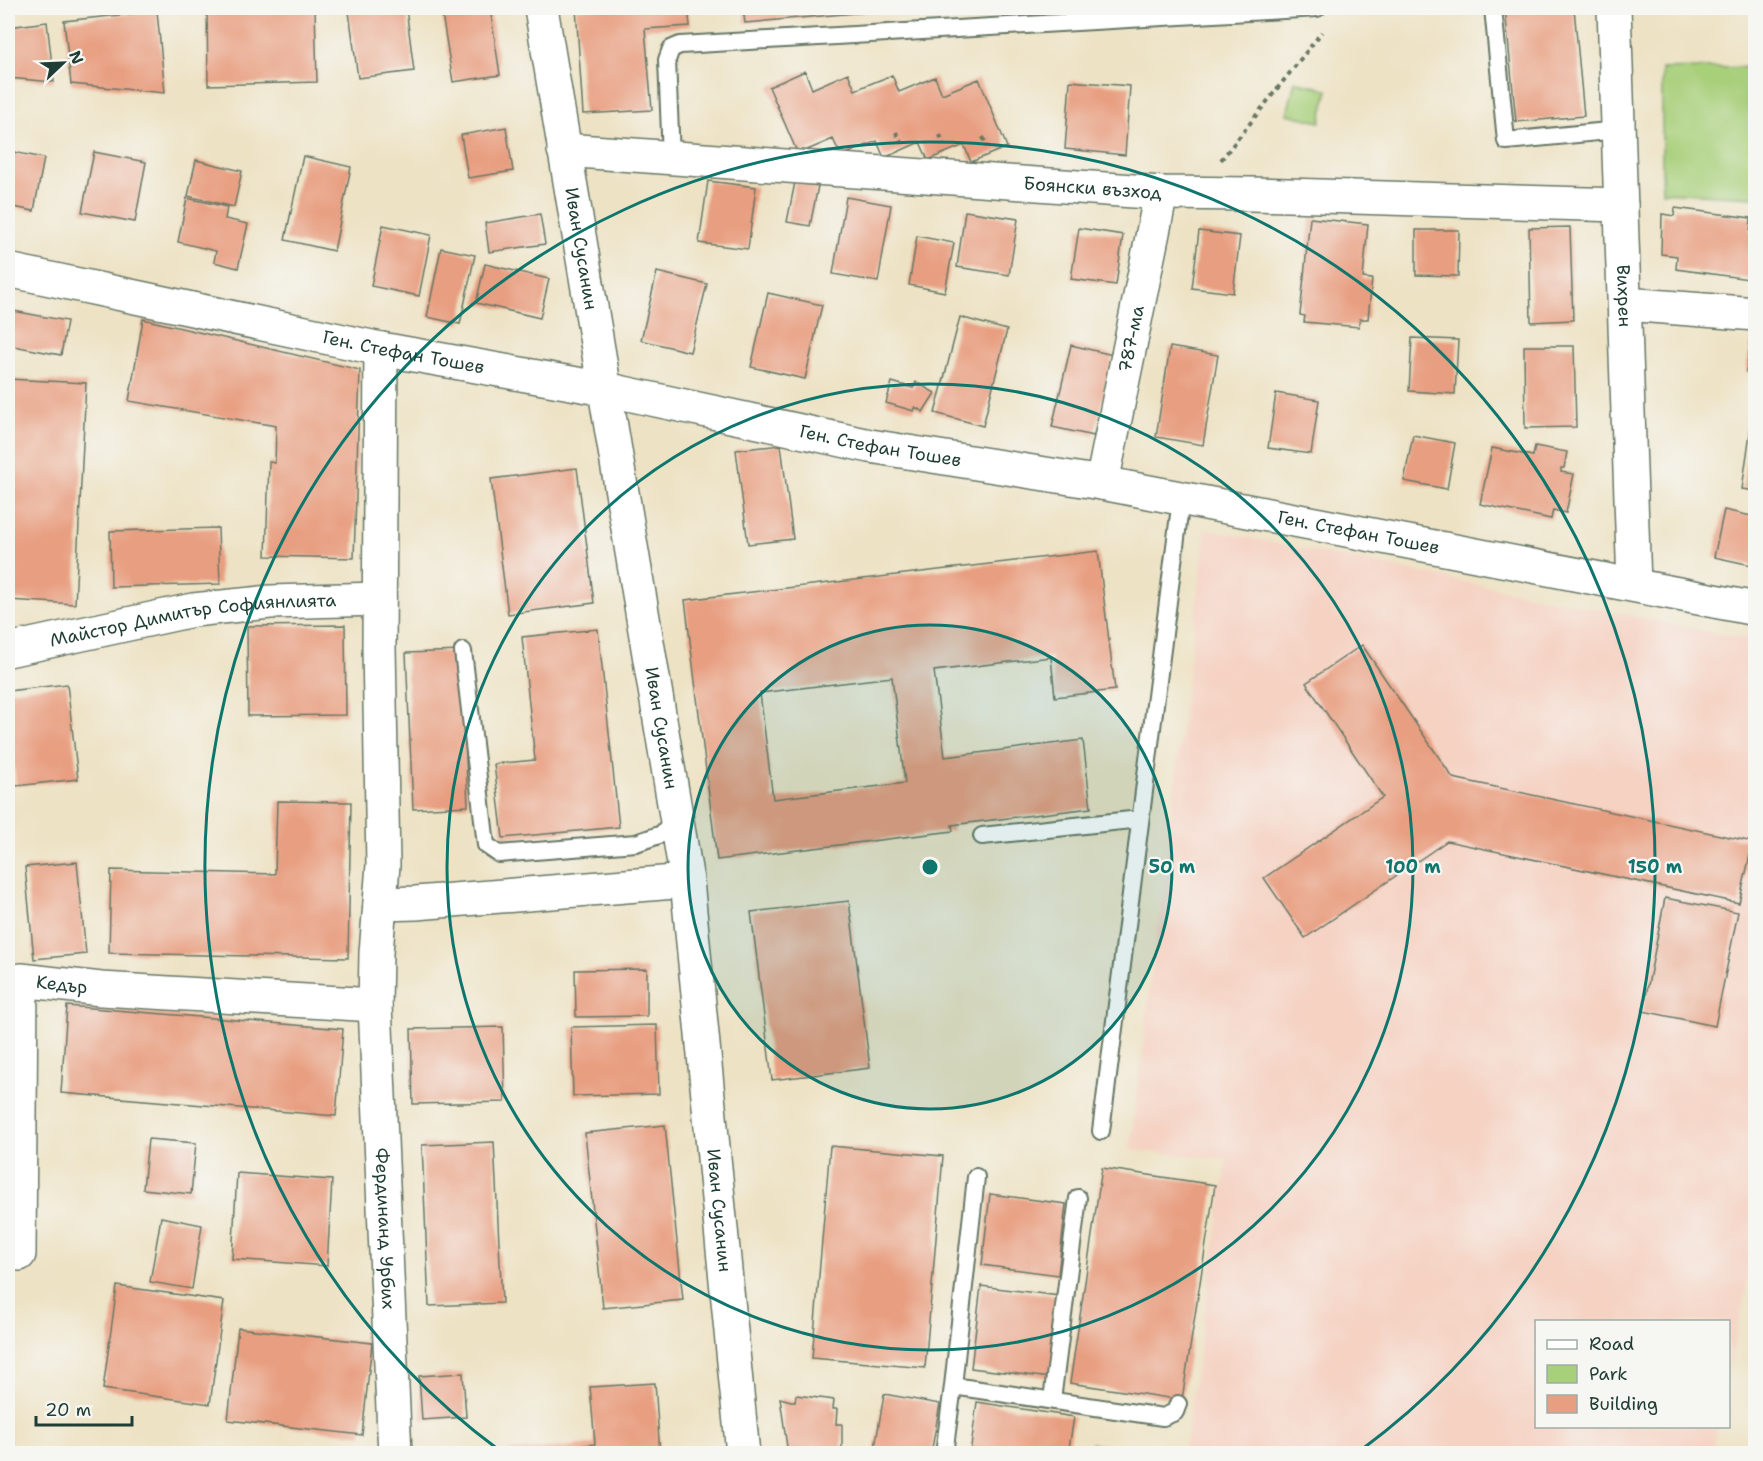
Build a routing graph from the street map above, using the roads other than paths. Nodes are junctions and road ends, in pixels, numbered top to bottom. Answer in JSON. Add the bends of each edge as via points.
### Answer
{"nodes":[{"id":1,"x":541,"y":8,"type":"edge"},
{"id":2,"x":1317,"y":8,"type":"edge"},
{"id":3,"x":1493,"y":8,"type":"edge"},
{"id":4,"x":1614,"y":8,"type":"edge"},
{"id":5,"x":1618,"y":130,"type":"junction"},
{"id":6,"x":564,"y":150,"type":"junction"},
{"id":7,"x":671,"y":158,"type":"junction"},
{"id":8,"x":1161,"y":193,"type":"junction"},
{"id":9,"x":1621,"y":205,"type":"junction"},
{"id":10,"x":8,"y":270,"type":"edge"},
{"id":11,"x":1624,"y":304,"type":"junction"},
{"id":12,"x":1755,"y":314,"type":"edge"},
{"id":13,"x":381,"y":349,"type":"junction"},
{"id":14,"x":605,"y":389,"type":"junction"},
{"id":15,"x":1102,"y":483,"type":"junction"},
{"id":16,"x":1181,"y":499,"type":"junction"},
{"id":17,"x":1634,"y":585,"type":"junction"},
{"id":18,"x":379,"y":599,"type":"junction"},
{"id":19,"x":1755,"y":609,"type":"edge"},
{"id":20,"x":8,"y":650,"type":"edge"},
{"id":21,"x":463,"y":651,"type":"dead end"},
{"id":22,"x":677,"y":815,"type":"junction"},
{"id":23,"x":1140,"y":819,"type":"junction"},
{"id":24,"x":982,"y":836,"type":"dead end"},
{"id":25,"x":687,"y":881,"type":"junction"},
{"id":26,"x":380,"y":904,"type":"junction"},
{"id":27,"x":375,"y":1005,"type":"junction"},
{"id":28,"x":1101,"y":1131,"type":"dead end"},
{"id":29,"x":976,"y":1177,"type":"dead end"},
{"id":30,"x":1078,"y":1198,"type":"dead end"},
{"id":31,"x":19,"y":1254,"type":"dead end"},
{"id":32,"x":953,"y":1386,"type":"junction"},
{"id":33,"x":1052,"y":1400,"type":"junction"},
{"id":34,"x":1178,"y":1404,"type":"dead end"},
{"id":35,"x":396,"y":1454,"type":"edge"},
{"id":36,"x":743,"y":1454,"type":"edge"},
{"id":37,"x":944,"y":1454,"type":"edge"}],
"edges":[{"from":1,"to":6,"type":"street","name":"Иван Сусанин"},
{"from":2,"to":7,"type":"lane","via":[[680,45],[671,49],[667,60]]},
{"from":3,"to":5,"type":"lane","via":[[1506,141]]},
{"from":4,"to":5,"type":"street","name":"Вихрен"},
{"from":5,"to":9,"type":"street","name":"Вихрен"},
{"from":6,"to":7,"type":"street","name":"Боянски възход"},
{"from":6,"to":14,"type":"street","name":"Иван Сусанин"},
{"from":7,"to":8,"type":"street","name":"Боянски възход"},
{"from":8,"to":9,"type":"street","name":"Боянски възход"},
{"from":8,"to":15,"type":"street","name":"787-ма"},
{"from":9,"to":11,"type":"street","name":"Вихрен"},
{"from":10,"to":13,"type":"street","name":"Ген. Стефан Тошев"},
{"from":11,"to":12,"type":"street"},
{"from":11,"to":17,"type":"street","name":"Вихрен"},
{"from":13,"to":14,"type":"street","name":"Ген. Стефан Тошев"},
{"from":13,"to":18,"type":"street"},
{"from":14,"to":15,"type":"street","name":"Ген. Стефан Тошев","via":[[870,446]]},
{"from":14,"to":22,"type":"street","name":"Иван Сусанин"},
{"from":15,"to":16,"type":"street","name":"Ген. Стефан Тошев"},
{"from":16,"to":17,"type":"street","name":"Ген. Стефан Тошев"},
{"from":16,"to":23,"type":"lane"},
{"from":17,"to":19,"type":"street","name":"Ген. Стефан Тошев"},
{"from":18,"to":20,"type":"street","name":"Майстор Димитър Софиянлията","via":[[232,605],[174,613]]},
{"from":18,"to":26,"type":"street","via":[[383,865]]},
{"from":21,"to":22,"type":"lane","via":[[486,845],[499,854],[636,843],[662,834]]},
{"from":22,"to":25,"type":"street","name":"Иван Сусанин"},
{"from":23,"to":24,"type":"lane"},
{"from":23,"to":28,"type":"lane"},
{"from":25,"to":26,"type":"street"},
{"from":25,"to":36,"type":"street","name":"Иван Сусанин"},
{"from":26,"to":27,"type":"street"},
{"from":27,"to":31,"type":"street","name":"Кедър","via":[[21,980]]},
{"from":27,"to":35,"type":"street","name":"Фердинанд Урбих"},
{"from":29,"to":32,"type":"lane"},
{"from":30,"to":33,"type":"lane"},
{"from":32,"to":33,"type":"lane"},
{"from":32,"to":37,"type":"lane"},
{"from":33,"to":34,"type":"lane","via":[[1163,1417],[1175,1412]]}]}
